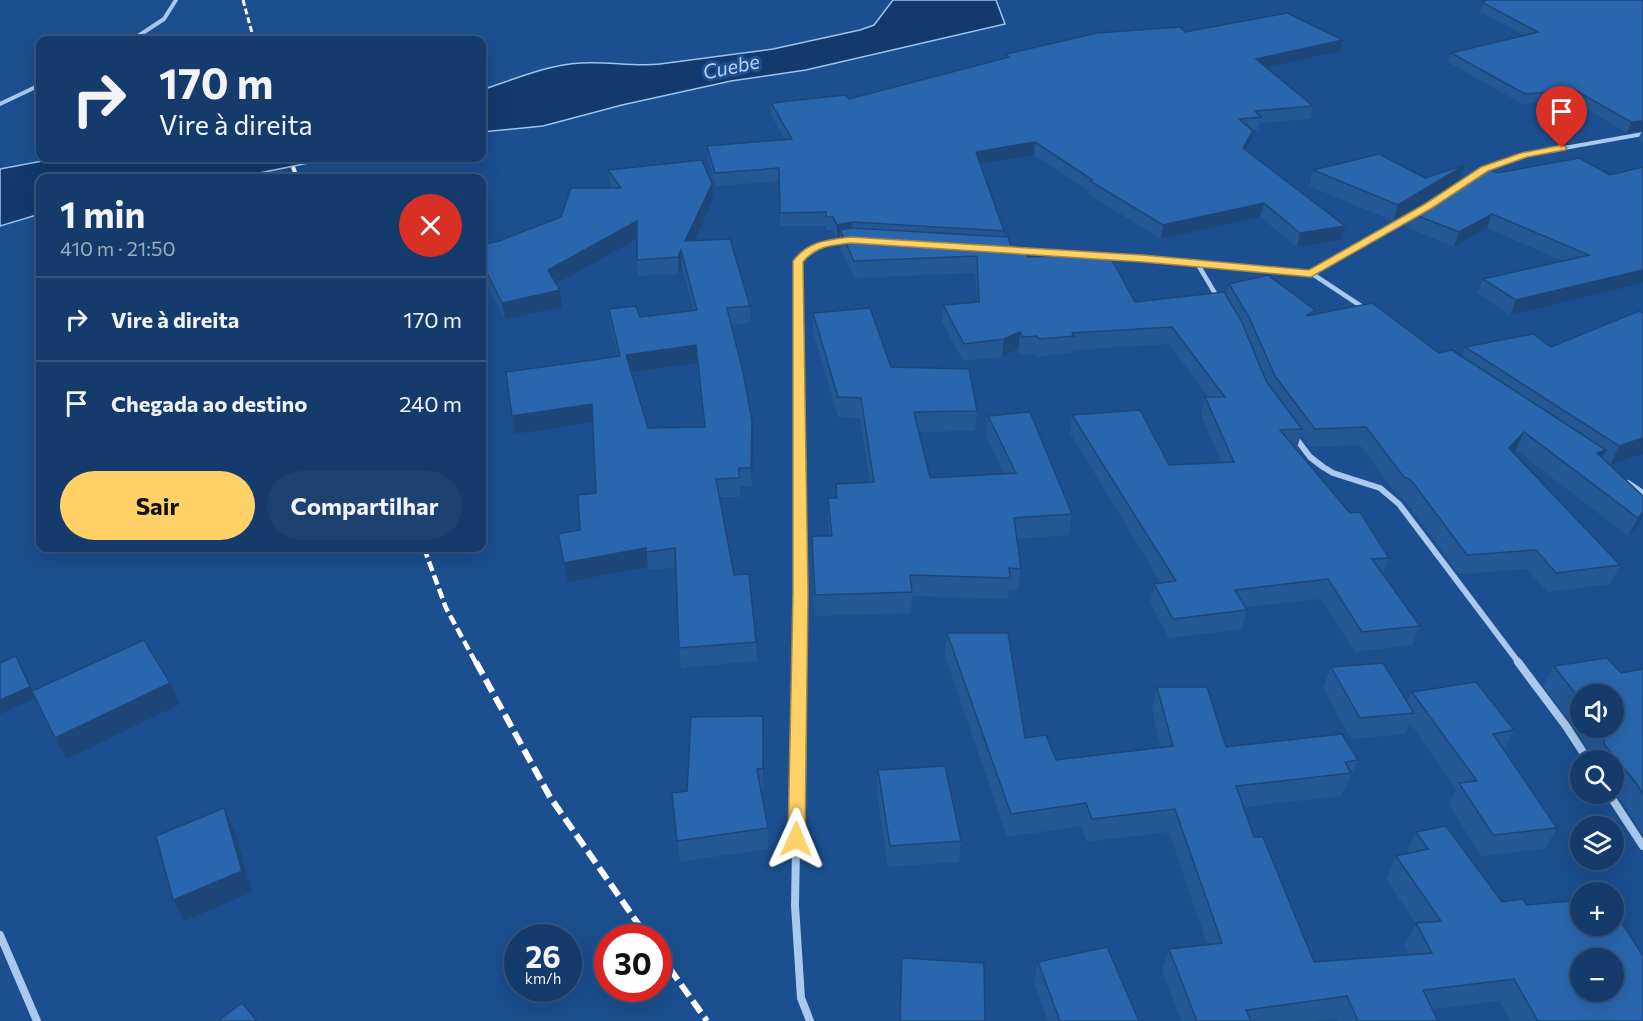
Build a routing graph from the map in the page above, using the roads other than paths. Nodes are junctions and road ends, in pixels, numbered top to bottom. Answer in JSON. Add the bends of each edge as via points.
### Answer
{"nodes":[{"id":1,"x":176,"y":0,"type":"edge"},
{"id":2,"x":139,"y":36,"type":"edge"},
{"id":3,"x":36,"y":87,"type":"edge"},
{"id":4,"x":0,"y":104,"type":"edge"},
{"id":5,"x":1643,"y":134,"type":"edge"},
{"id":6,"x":1475,"y":175,"type":"edge"},
{"id":7,"x":1419,"y":211,"type":"edge"},
{"id":8,"x":851,"y":240,"type":"edge"},
{"id":9,"x":991,"y":249,"type":"edge"},
{"id":10,"x":1197,"y":263,"type":"junction"},
{"id":11,"x":1311,"y":273,"type":"junction"},
{"id":12,"x":1224,"y":309,"type":"edge"},
{"id":13,"x":1370,"y":312,"type":"edge"},
{"id":14,"x":1291,"y":431,"type":"edge"},
{"id":15,"x":1626,"y":482,"type":"edge"},
{"id":16,"x":1643,"y":494,"type":"edge"},
{"id":17,"x":1582,"y":750,"type":"edge"},
{"id":18,"x":1616,"y":804,"type":"edge"},
{"id":19,"x":1643,"y":846,"type":"edge"},
{"id":20,"x":0,"y":935,"type":"edge"},
{"id":21,"x":37,"y":1021,"type":"edge"},
{"id":22,"x":810,"y":1021,"type":"edge"}],
"edges":[{"from":1,"to":2,"type":"street","via":[[172,11],[156,27]]},
{"from":3,"to":4,"type":"street"},
{"from":5,"to":6,"type":"street","via":[[1525,155]]},
{"from":7,"to":11,"type":"street"},
{"from":8,"to":22,"type":"street","via":[[808,249],[798,261],[800,593],[795,906],[801,998]]},
{"from":9,"to":10,"type":"street"},
{"from":10,"to":11,"type":"street"},
{"from":10,"to":12,"type":"street"},
{"from":11,"to":13,"type":"street"},
{"from":14,"to":17,"type":"street","via":[[1310,458],[1323,467],[1380,488],[1399,504]]},
{"from":15,"to":16,"type":"street"},
{"from":18,"to":19,"type":"street"},
{"from":20,"to":21,"type":"street"}]}
